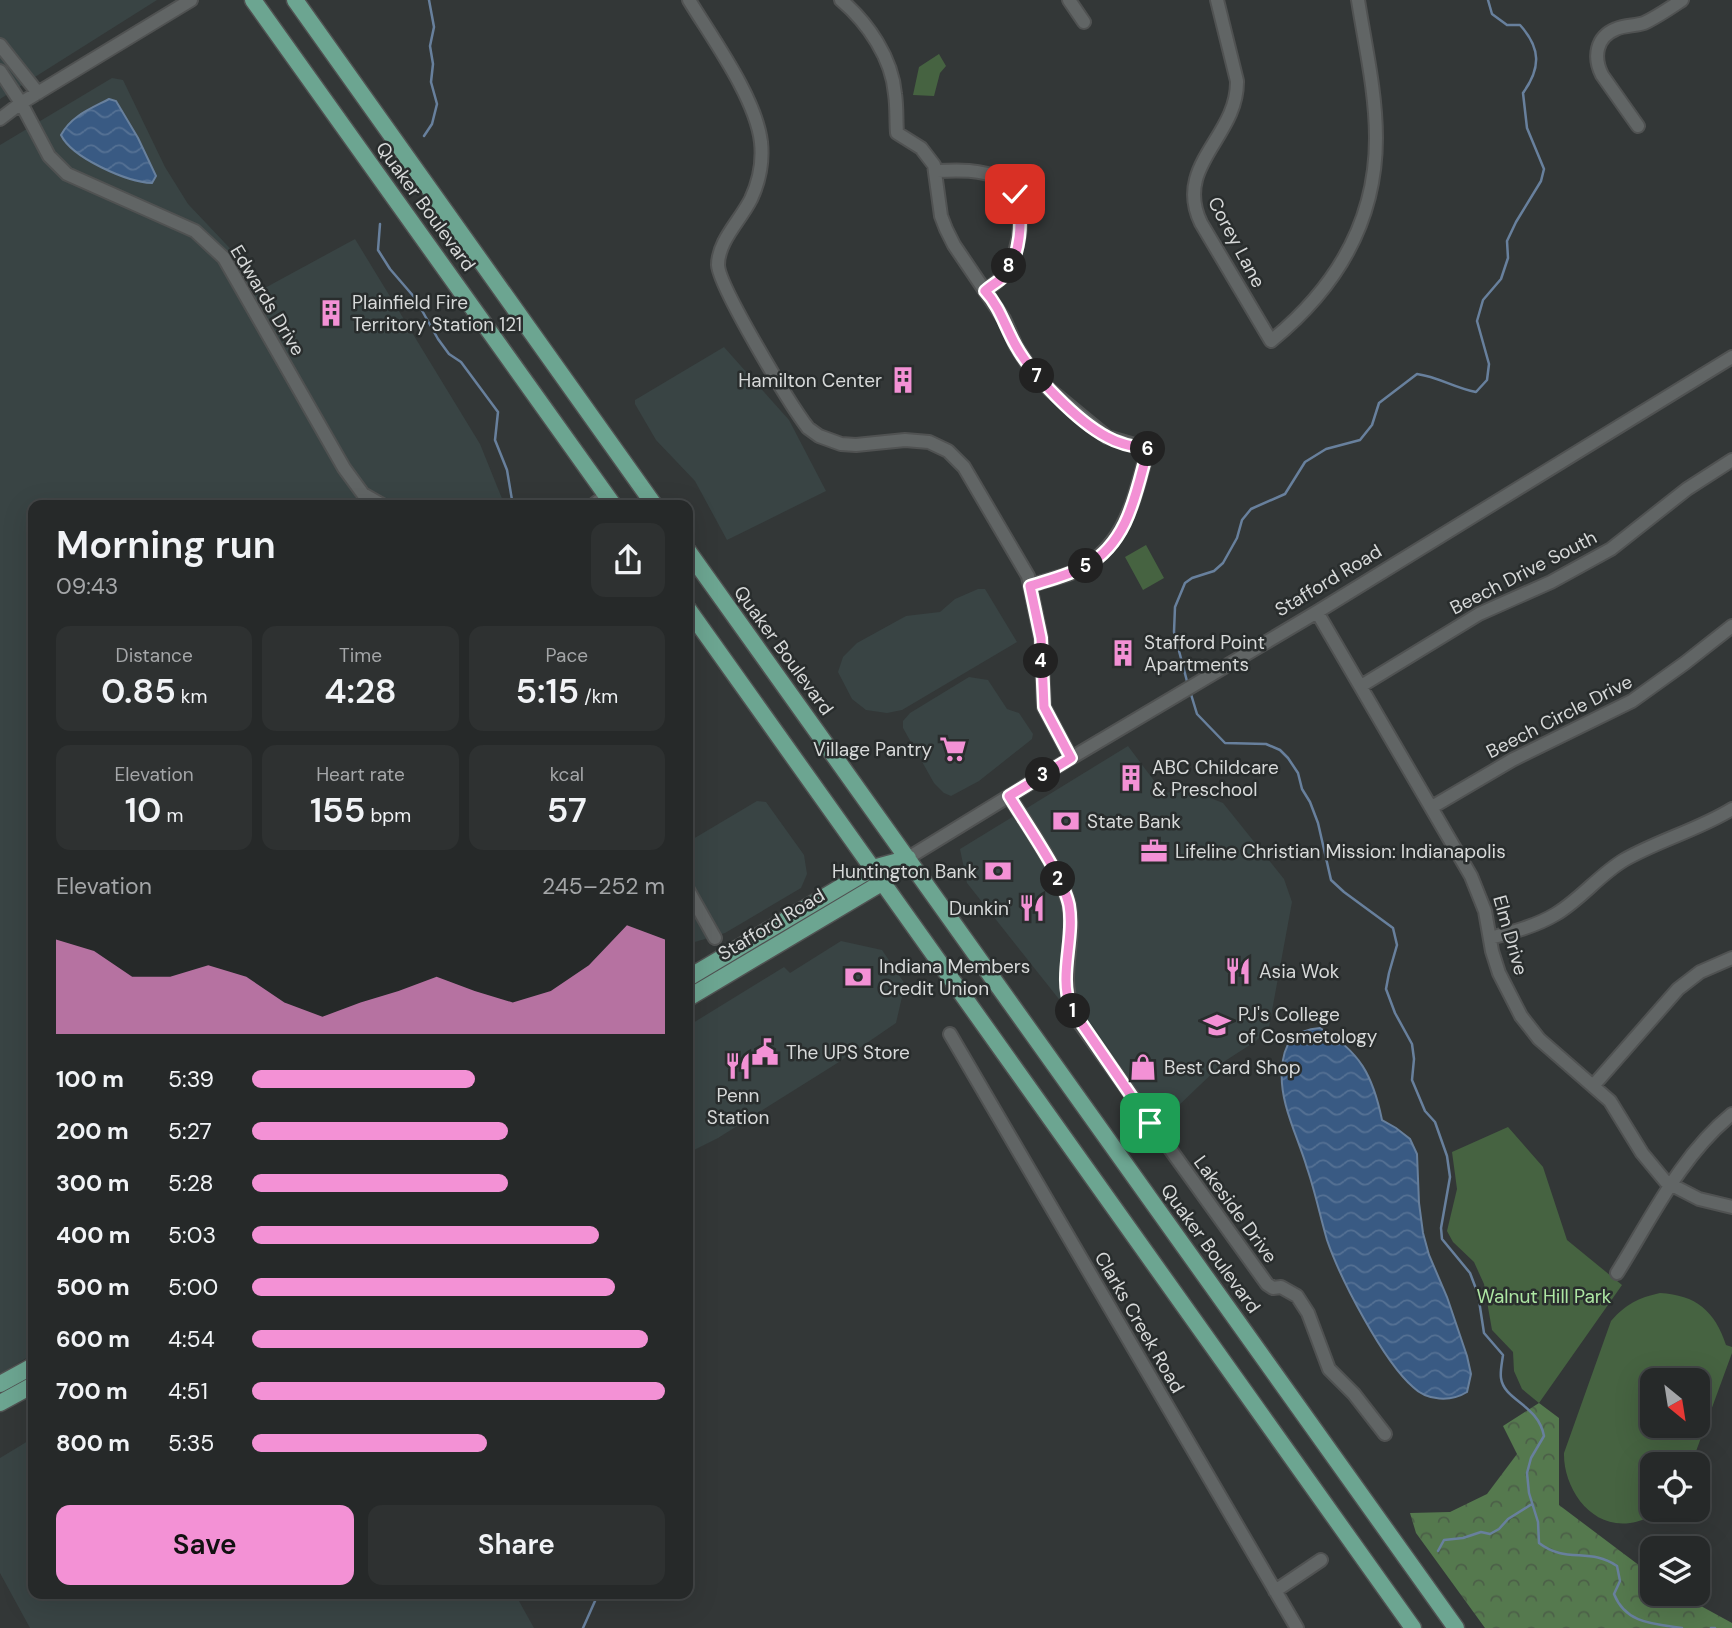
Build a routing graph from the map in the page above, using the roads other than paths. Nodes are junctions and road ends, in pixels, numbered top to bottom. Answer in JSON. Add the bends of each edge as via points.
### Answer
{"nodes":[{"id":1,"x":191,"y":0,"type":"edge"},
{"id":2,"x":253,"y":0,"type":"edge"},
{"id":3,"x":295,"y":0,"type":"edge"},
{"id":4,"x":689,"y":0,"type":"edge"},
{"id":5,"x":841,"y":0,"type":"edge"},
{"id":6,"x":1069,"y":0,"type":"edge"},
{"id":7,"x":1217,"y":0,"type":"edge"},
{"id":8,"x":1358,"y":0,"type":"edge"},
{"id":9,"x":1682,"y":0,"type":"edge"},
{"id":10,"x":1084,"y":22,"type":"dead end"},
{"id":11,"x":0,"y":45,"type":"edge"},
{"id":12,"x":0,"y":71,"type":"edge"},
{"id":13,"x":38,"y":93,"type":"junction"},
{"id":14,"x":21,"y":103,"type":"junction"},
{"id":15,"x":0,"y":119,"type":"edge"},
{"id":16,"x":1638,"y":126,"type":"dead end"},
{"id":17,"x":936,"y":171,"type":"junction"},
{"id":18,"x":985,"y":291,"type":"junction"},
{"id":19,"x":1732,"y":357,"type":"edge"},
{"id":20,"x":1732,"y":460,"type":"edge"},
{"id":21,"x":374,"y":500,"type":"edge"},
{"id":22,"x":610,"y":500,"type":"edge"},
{"id":23,"x":651,"y":500,"type":"edge"},
{"id":24,"x":693,"y":558,"type":"edge"},
{"id":25,"x":1030,"y":586,"type":"junction"},
{"id":26,"x":1317,"y":612,"type":"junction"},
{"id":27,"x":693,"y":616,"type":"edge"},
{"id":28,"x":1732,"y":626,"type":"edge"},
{"id":29,"x":1361,"y":686,"type":"junction"},
{"id":30,"x":1071,"y":758,"type":"junction"},
{"id":31,"x":1009,"y":796,"type":"junction"},
{"id":32,"x":1432,"y":807,"type":"junction"},
{"id":33,"x":1732,"y":809,"type":"edge"},
{"id":34,"x":908,"y":858,"type":"junction"},
{"id":35,"x":873,"y":868,"type":"junction"},
{"id":36,"x":883,"y":882,"type":"junction"},
{"id":37,"x":693,"y":899,"type":"edge"},
{"id":38,"x":715,"y":938,"type":"dead end"},
{"id":39,"x":1490,"y":938,"type":"junction"},
{"id":40,"x":1732,"y":958,"type":"edge"},
{"id":41,"x":693,"y":975,"type":"edge"},
{"id":42,"x":693,"y":995,"type":"edge"},
{"id":43,"x":950,"y":1034,"type":"dead end"},
{"id":44,"x":1593,"y":1086,"type":"junction"},
{"id":45,"x":1732,"y":1114,"type":"edge"},
{"id":46,"x":1672,"y":1186,"type":"junction"},
{"id":47,"x":1732,"y":1207,"type":"edge"},
{"id":48,"x":1617,"y":1273,"type":"dead end"},
{"id":49,"x":28,"y":1369,"type":"edge"},
{"id":50,"x":0,"y":1384,"type":"edge"},
{"id":51,"x":28,"y":1388,"type":"edge"},
{"id":52,"x":0,"y":1403,"type":"edge"},
{"id":53,"x":1385,"y":1434,"type":"dead end"},
{"id":54,"x":1321,"y":1560,"type":"dead end"},
{"id":55,"x":1275,"y":1591,"type":"junction"},
{"id":56,"x":1297,"y":1628,"type":"edge"},
{"id":57,"x":1413,"y":1628,"type":"edge"},
{"id":58,"x":1456,"y":1628,"type":"edge"}],
"edges":[{"from":1,"to":13,"type":"street"},
{"from":2,"to":22,"type":"main road","name":"Quaker Boulevard"},
{"from":3,"to":23,"type":"main road","name":"Quaker Boulevard"},
{"from":4,"to":25,"type":"street","via":[[754,113],[761,142],[760,171],[751,198],[719,252],[719,274],[752,337],[801,420],[819,436],[856,445],[920,440],[956,457],[1016,553]]},
{"from":5,"to":17,"type":"street","via":[[863,21],[882,53],[895,92],[897,133],[921,148]]},
{"from":6,"to":10,"type":"street"},
{"from":7,"to":8,"type":"street","name":"Corey Lane","via":[[1237,94],[1232,112],[1198,170],[1193,202],[1200,223],[1271,341],[1311,306],[1340,267],[1371,184],[1375,118]]},
{"from":9,"to":16,"type":"street","via":[[1644,23],[1617,28],[1605,36],[1597,51],[1602,75]]},
{"from":11,"to":13,"type":"street"},
{"from":12,"to":14,"type":"street","name":"Edwards Drive"},
{"from":13,"to":14,"type":"street"},
{"from":14,"to":15,"type":"street"},
{"from":14,"to":21,"type":"street","name":"Edwards Drive","via":[[49,156],[67,174],[195,231],[225,258],[344,468],[363,494]]},
{"from":17,"to":18,"type":"street","via":[[946,229]]},
{"from":17,"to":18,"type":"street","via":[[982,172],[1003,180],[1020,206],[1014,257],[1004,276]]},
{"from":18,"to":25,"type":"street","via":[[1032,371],[1050,390],[1107,437],[1148,449],[1128,518],[1104,553],[1071,573]]},
{"from":19,"to":26,"type":"street","name":"Stafford Road"},
{"from":20,"to":29,"type":"street","name":"Beech Drive South","via":[[1611,549],[1479,614]]},
{"from":24,"to":34,"type":"main road","name":"Quaker Boulevard"},
{"from":25,"to":30,"type":"street","via":[[1041,638],[1044,707]]},
{"from":26,"to":29,"type":"street","name":"Elm Drive"},
{"from":26,"to":30,"type":"street","name":"Stafford Road"},
{"from":27,"to":35,"type":"main road"},
{"from":28,"to":32,"type":"street","name":"Beech Circle Drive","via":[[1632,701],[1513,760]]},
{"from":29,"to":32,"type":"street","name":"Elm Drive"},
{"from":30,"to":31,"type":"street","name":"Stafford Road"},
{"from":31,"to":34,"type":"street","name":"Stafford Road"},
{"from":31,"to":53,"type":"street","name":"Lakeside Drive","via":[[1069,904],[1066,991],[1079,1022],[1267,1284],[1297,1296],[1329,1369]]},
{"from":32,"to":39,"type":"street","name":"Elm Drive","via":[[1480,897]]},
{"from":33,"to":39,"type":"street","via":[[1622,862],[1555,915]]},
{"from":34,"to":35,"type":"main road","name":"Stafford Road"},
{"from":34,"to":36,"type":"main road","name":"Stafford Road"},
{"from":34,"to":58,"type":"main road","name":"Quaker Boulevard"},
{"from":35,"to":36,"type":"main road"},
{"from":35,"to":41,"type":"main road","name":"Stafford Road"},
{"from":36,"to":42,"type":"main road","name":"Stafford Road"},
{"from":36,"to":57,"type":"main road"},
{"from":37,"to":38,"type":"street"},
{"from":39,"to":44,"type":"street","name":"Elm Drive","via":[[1499,973],[1521,1016],[1549,1049]]},
{"from":40,"to":44,"type":"street","via":[[1700,972],[1678,989]]},
{"from":43,"to":55,"type":"street","name":"Clarks Creek Road"},
{"from":44,"to":46,"type":"street","name":"Elm Drive","via":[[1619,1113],[1658,1175]]},
{"from":45,"to":46,"type":"street","via":[[1699,1146]]},
{"from":46,"to":47,"type":"street","name":"Elm Drive"},
{"from":46,"to":48,"type":"street"},
{"from":49,"to":50,"type":"main road"},
{"from":51,"to":52,"type":"main road"},
{"from":54,"to":55,"type":"street"},
{"from":55,"to":56,"type":"street","name":"Clarks Creek Road"}]}
